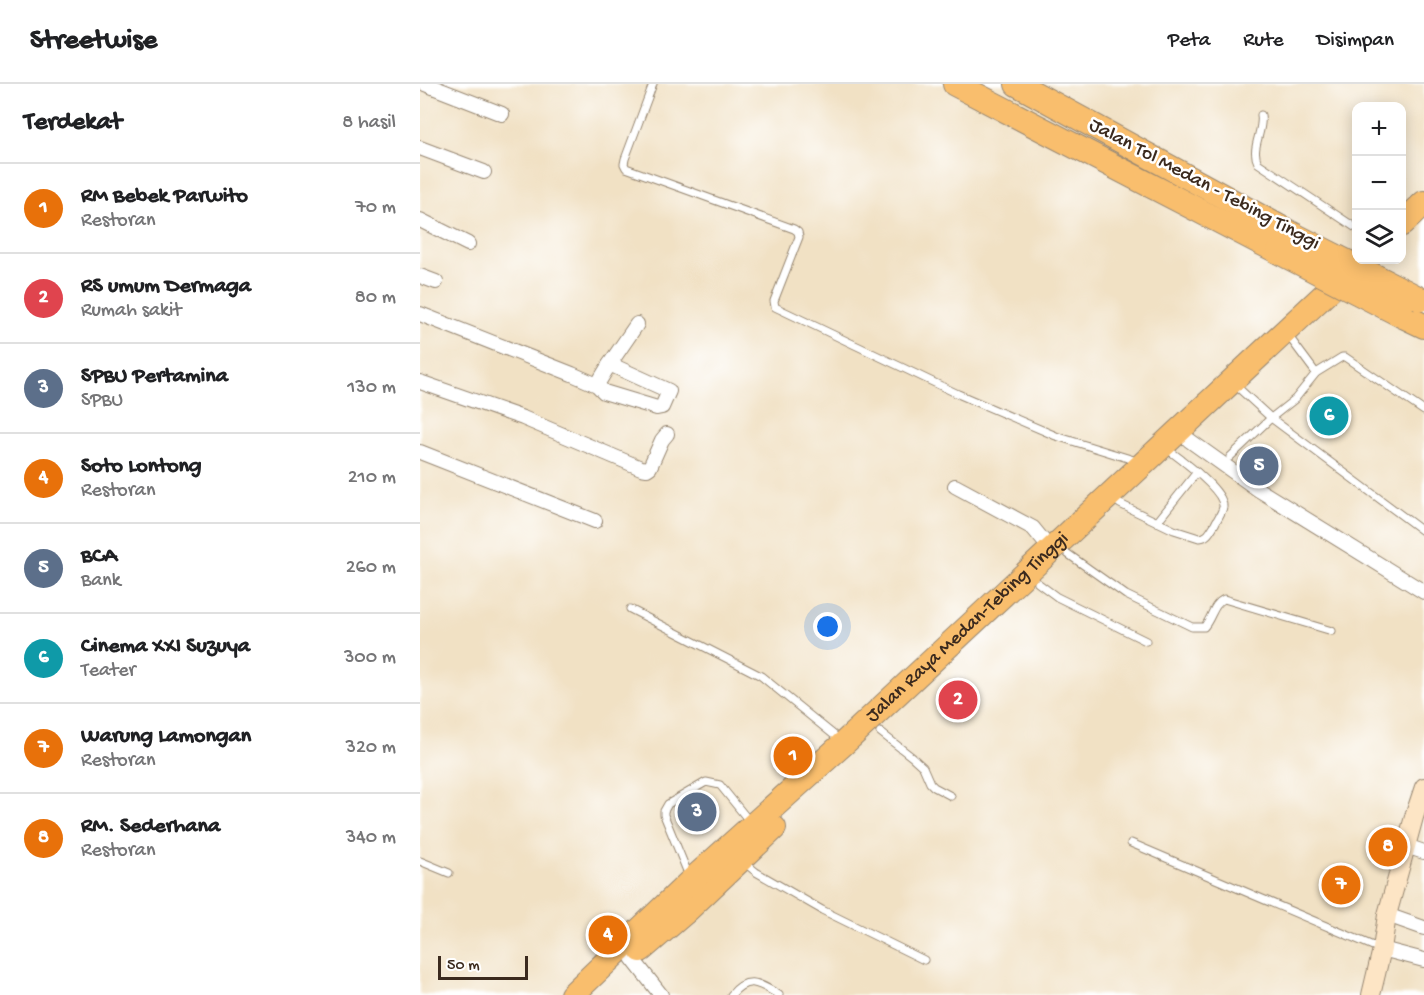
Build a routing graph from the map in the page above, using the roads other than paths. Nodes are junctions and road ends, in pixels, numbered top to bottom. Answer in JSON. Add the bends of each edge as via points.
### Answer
{"nodes":[{"id":1,"x":425,"y":84,"type":"edge"},
{"id":2,"x":653,"y":84,"type":"edge"},
{"id":3,"x":956,"y":84,"type":"edge"},
{"id":4,"x":1017,"y":84,"type":"edge"},
{"id":5,"x":502,"y":114,"type":"dead end"},
{"id":6,"x":1261,"y":115,"type":"dead end"},
{"id":7,"x":420,"y":148,"type":"edge"},
{"id":8,"x":484,"y":172,"type":"dead end"},
{"id":9,"x":1424,"y":203,"type":"edge"},
{"id":10,"x":1406,"y":219,"type":"edge"},
{"id":11,"x":1424,"y":219,"type":"edge"},
{"id":12,"x":420,"y":220,"type":"edge"},
{"id":13,"x":1352,"y":225,"type":"edge"},
{"id":14,"x":1406,"y":235,"type":"edge"},
{"id":15,"x":1287,"y":243,"type":"junction"},
{"id":16,"x":468,"y":244,"type":"dead end"},
{"id":17,"x":1359,"y":264,"type":"edge"},
{"id":18,"x":1374,"y":264,"type":"edge"},
{"id":19,"x":420,"y":276,"type":"edge"},
{"id":20,"x":436,"y":282,"type":"dead end"},
{"id":21,"x":1422,"y":300,"type":"edge"},
{"id":22,"x":420,"y":314,"type":"edge"},
{"id":23,"x":1413,"y":321,"type":"edge"},
{"id":24,"x":637,"y":324,"type":"dead end"},
{"id":25,"x":1290,"y":337,"type":"junction"},
{"id":26,"x":609,"y":365,"type":"junction"},
{"id":27,"x":1316,"y":373,"type":"junction"},
{"id":28,"x":420,"y":382,"type":"edge"},
{"id":29,"x":597,"y":385,"type":"junction"},
{"id":30,"x":1237,"y":387,"type":"junction"},
{"id":31,"x":1424,"y":411,"type":"edge"},
{"id":32,"x":1271,"y":418,"type":"junction"},
{"id":33,"x":667,"y":434,"type":"dead end"},
{"id":34,"x":1176,"y":447,"type":"junction"},
{"id":35,"x":420,"y":452,"type":"edge"},
{"id":36,"x":1230,"y":457,"type":"dead end"},
{"id":37,"x":1145,"y":464,"type":"junction"},
{"id":38,"x":1197,"y":472,"type":"junction"},
{"id":39,"x":955,"y":486,"type":"dead end"},
{"id":40,"x":1115,"y":500,"type":"junction"},
{"id":41,"x":594,"y":520,"type":"dead end"},
{"id":42,"x":1157,"y":522,"type":"junction"},
{"id":43,"x":1424,"y":532,"type":"edge"},
{"id":44,"x":1060,"y":552,"type":"junction"},
{"id":45,"x":1038,"y":583,"type":"junction"},
{"id":46,"x":1424,"y":592,"type":"edge"},
{"id":47,"x":630,"y":609,"type":"dead end"},
{"id":48,"x":1332,"y":631,"type":"dead end"},
{"id":49,"x":1146,"y":641,"type":"dead end"},
{"id":50,"x":880,"y":732,"type":"junction"},
{"id":51,"x":843,"y":744,"type":"junction"},
{"id":52,"x":1424,"y":787,"type":"edge"},
{"id":53,"x":951,"y":796,"type":"dead end"},
{"id":54,"x":1419,"y":819,"type":"edge"},
{"id":55,"x":753,"y":825,"type":"junction"},
{"id":56,"x":1131,"y":843,"type":"dead end"},
{"id":57,"x":1406,"y":846,"type":"junction"},
{"id":58,"x":1424,"y":852,"type":"edge"},
{"id":59,"x":740,"y":860,"type":"junction"},
{"id":60,"x":420,"y":861,"type":"edge"},
{"id":61,"x":449,"y":873,"type":"dead end"},
{"id":62,"x":691,"y":881,"type":"junction"},
{"id":63,"x":1388,"y":915,"type":"junction"},
{"id":64,"x":1424,"y":928,"type":"edge"},
{"id":65,"x":1382,"y":949,"type":"junction"},
{"id":66,"x":632,"y":958,"type":"junction"},
{"id":67,"x":924,"y":960,"type":"dead end"},
{"id":68,"x":1424,"y":960,"type":"edge"},
{"id":69,"x":572,"y":995,"type":"edge"},
{"id":70,"x":592,"y":995,"type":"edge"},
{"id":71,"x":661,"y":995,"type":"edge"},
{"id":72,"x":731,"y":995,"type":"edge"},
{"id":73,"x":779,"y":995,"type":"edge"},
{"id":74,"x":1371,"y":995,"type":"edge"}],
"edges":[{"from":1,"to":5,"type":"street"},
{"from":2,"to":37,"type":"lane","via":[[625,159],[626,168],[798,232],[775,307],[1056,436]]},
{"from":3,"to":15,"type":"highway","name":"Jalan Tol Medan - Tebing Tinggi"},
{"from":4,"to":15,"type":"highway","name":"Jalan Tol Medan - Tebing Tinggi"},
{"from":6,"to":13,"type":"lane","via":[[1255,152],[1258,163]]},
{"from":7,"to":8,"type":"street"},
{"from":9,"to":10,"type":"highway"},
{"from":11,"to":14,"type":"highway"},
{"from":12,"to":16,"type":"street"},
{"from":15,"to":21,"type":"highway","name":"Jalan Tol Medan - Tebing Tinggi","bridge":true},
{"from":15,"to":23,"type":"highway","bridge":true},
{"from":17,"to":25,"type":"highway","name":"Jalan Raya Medan-Tebing Tinggi"},
{"from":18,"to":25,"type":"highway","name":"Jalan Raya Medan-Tebing Tinggi"},
{"from":19,"to":20,"type":"street"},
{"from":22,"to":29,"type":"street"},
{"from":24,"to":26,"type":"street"},
{"from":25,"to":27,"type":"lane"},
{"from":25,"to":30,"type":"highway","name":"Jalan Raya Medan-Tebing Tinggi"},
{"from":26,"to":29,"type":"street"},
{"from":26,"to":29,"type":"street","via":[[669,389],[662,407],[604,392]]},
{"from":27,"to":31,"type":"lane","via":[[1344,356]]},
{"from":27,"to":32,"type":"lane","via":[[1295,399]]},
{"from":28,"to":33,"type":"street","via":[[523,418],[641,468],[650,467]]},
{"from":30,"to":32,"type":"lane"},
{"from":30,"to":34,"type":"highway","name":"Jalan Raya Medan-Tebing Tinggi"},
{"from":32,"to":36,"type":"lane"},
{"from":32,"to":43,"type":"lane"},
{"from":34,"to":37,"type":"highway","name":"Jalan Raya Medan-Tebing Tinggi"},
{"from":34,"to":38,"type":"lane"},
{"from":34,"to":40,"type":"highway","name":"Jalan Raya Medan-Tebing Tinggi"},
{"from":34,"to":46,"type":"street","via":[[1259,490]]},
{"from":35,"to":41,"type":"street"},
{"from":37,"to":40,"type":"highway","name":"Jalan Raya Medan-Tebing Tinggi"},
{"from":38,"to":42,"type":"lane"},
{"from":38,"to":42,"type":"lane","via":[[1223,503],[1209,533],[1202,539],[1191,537]]},
{"from":39,"to":44,"type":"street","via":[[1033,528]]},
{"from":40,"to":42,"type":"lane"},
{"from":40,"to":44,"type":"highway","name":"Jalan Raya Medan-Tebing Tinggi"},
{"from":44,"to":45,"type":"highway","name":"Jalan Raya Medan-Tebing Tinggi"},
{"from":44,"to":48,"type":"lane","via":[[1126,595],[1192,627],[1204,627],[1216,604],[1224,599]]},
{"from":44,"to":51,"type":"highway","name":"Jalan Raya Medan-Tebing Tinggi"},
{"from":45,"to":49,"type":"lane","via":[[1057,597]]},
{"from":45,"to":50,"type":"highway","name":"Jalan Raya Medan-Tebing Tinggi"},
{"from":47,"to":51,"type":"lane","via":[[761,676]]},
{"from":50,"to":53,"type":"lane","via":[[923,767],[934,787]]},
{"from":50,"to":59,"type":"highway","name":"Jalan Raya Medan-Tebing Tinggi"},
{"from":51,"to":55,"type":"highway","name":"Jalan Raya Medan-Tebing Tinggi"},
{"from":52,"to":54,"type":"main road"},
{"from":54,"to":57,"type":"main road"},
{"from":55,"to":62,"type":"highway","name":"Jalan Raya Medan-Tebing Tinggi"},
{"from":55,"to":62,"type":"lane","via":[[717,783],[706,782],[668,804],[664,814]]},
{"from":56,"to":65,"type":"lane"},
{"from":57,"to":58,"type":"street"},
{"from":57,"to":63,"type":"main road"},
{"from":59,"to":66,"type":"highway","name":"Jalan Raya Medan-Tebing Tinggi"},
{"from":59,"to":67,"type":"lane","via":[[822,910]]},
{"from":60,"to":61,"type":"lane"},
{"from":62,"to":69,"type":"highway","name":"Jalan Raya Medan-Tebing Tinggi"},
{"from":63,"to":64,"type":"street"},
{"from":63,"to":65,"type":"main road"},
{"from":65,"to":68,"type":"street"},
{"from":65,"to":74,"type":"main road"},
{"from":66,"to":70,"type":"highway","name":"Jalan Raya Medan-Tebing Tinggi"},
{"from":66,"to":71,"type":"street"},
{"from":72,"to":73,"type":"lane","via":[[751,982]]}]}
